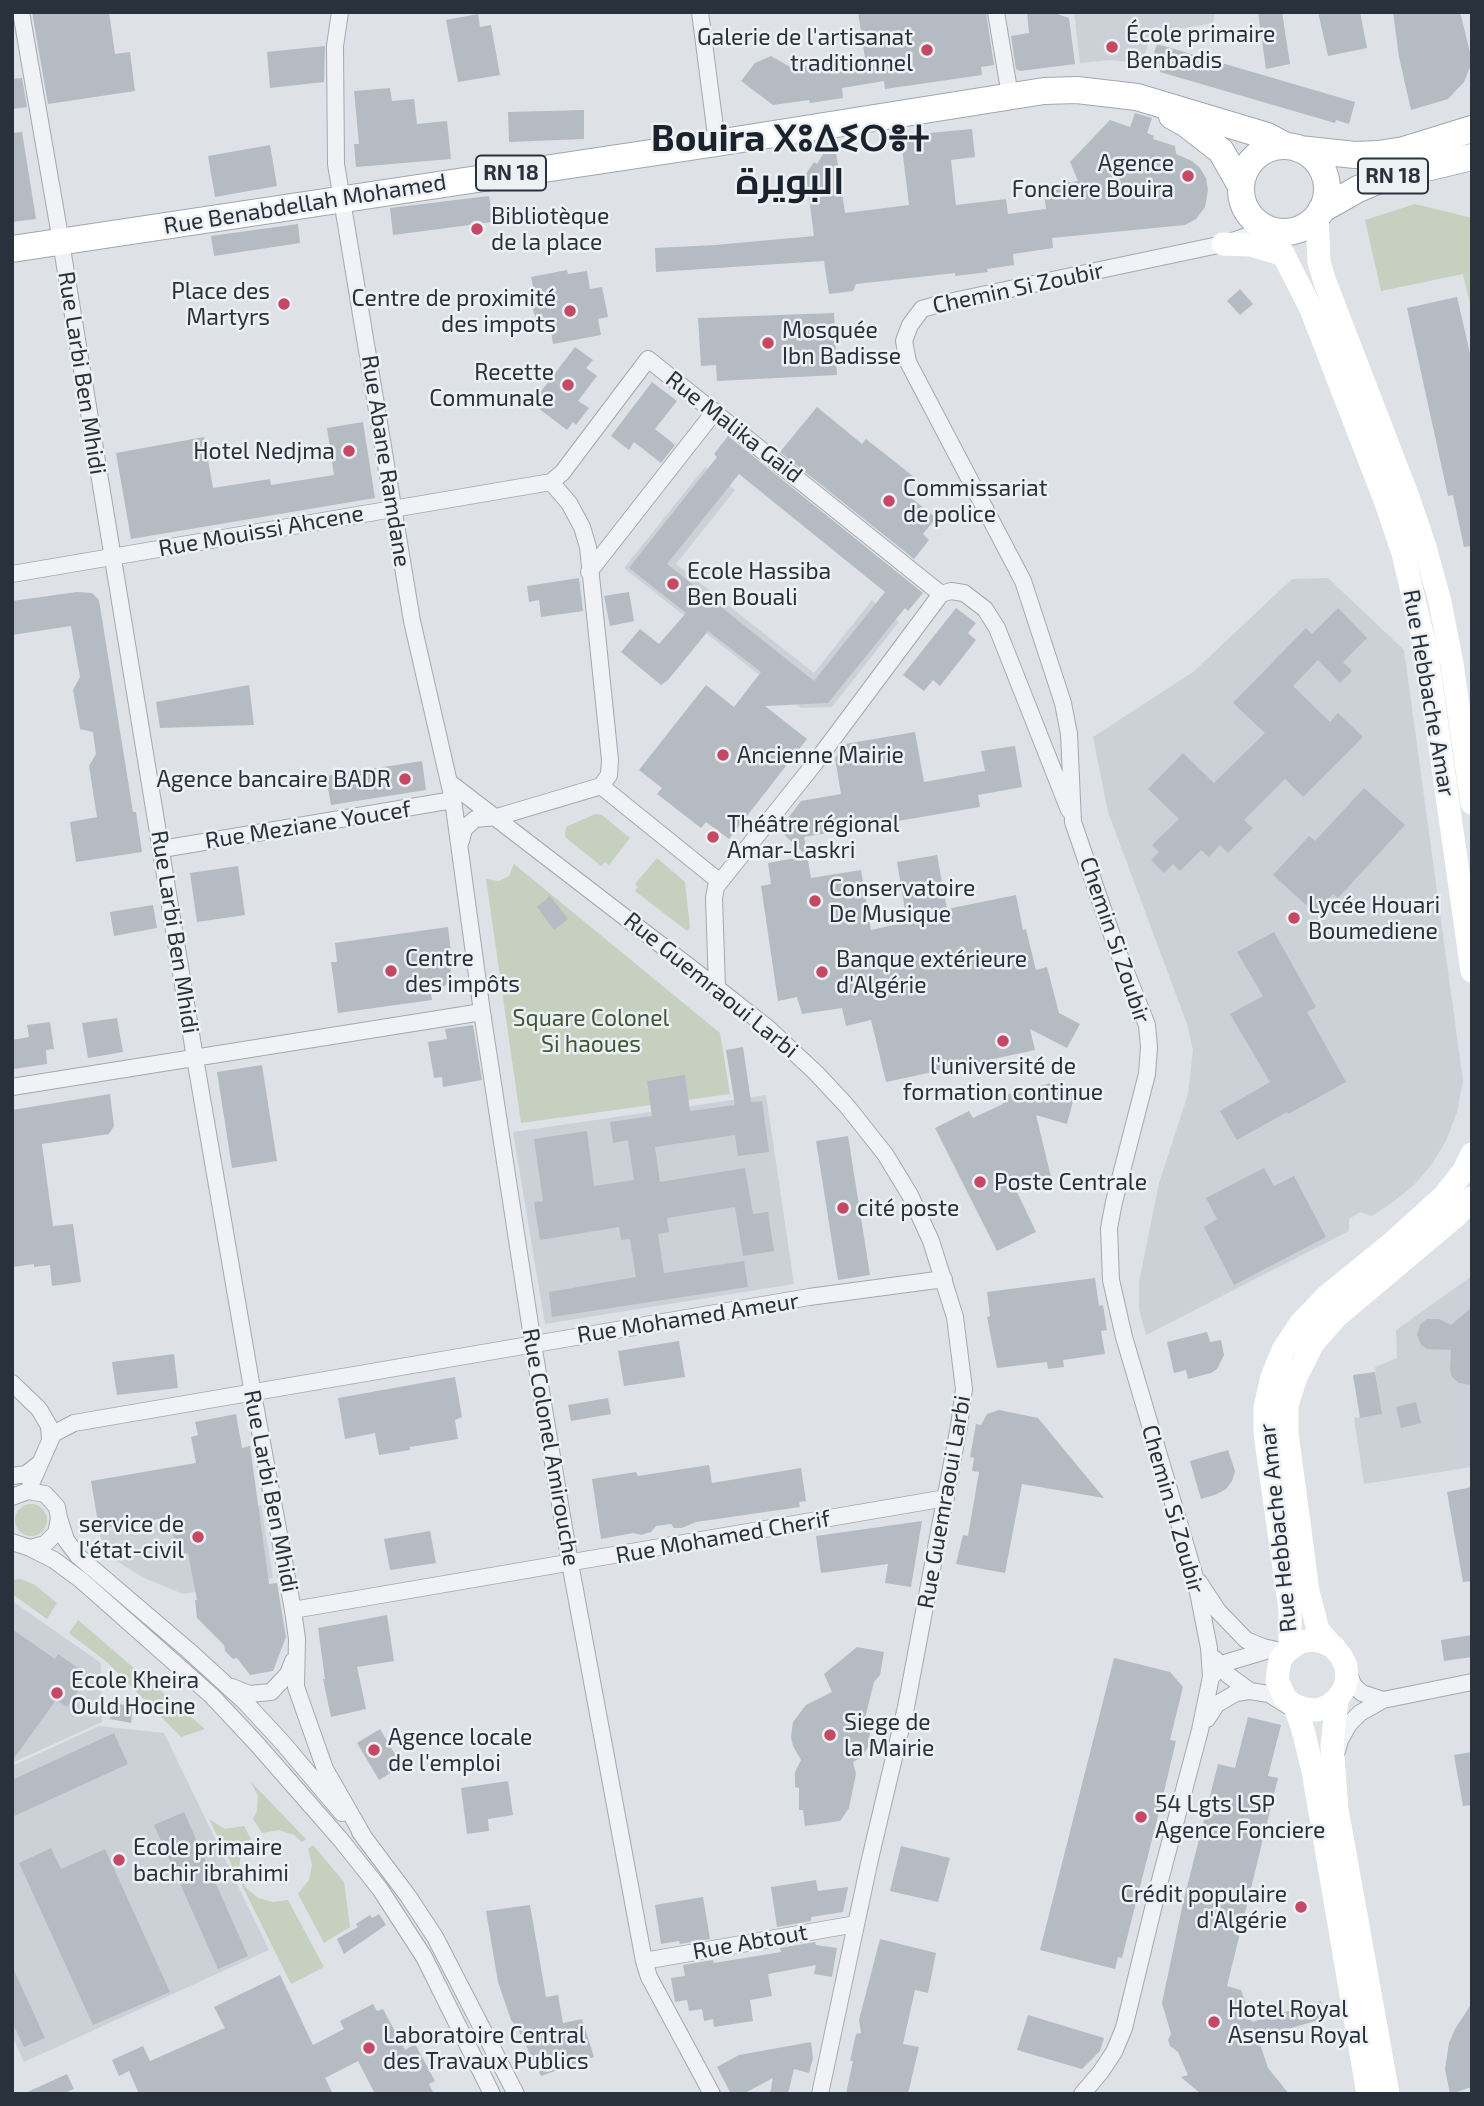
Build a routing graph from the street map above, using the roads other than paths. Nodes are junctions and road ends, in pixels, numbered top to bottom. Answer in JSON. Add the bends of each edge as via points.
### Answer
{"nodes":[{"id":1,"x":21,"y":12,"type":"edge"},
{"id":2,"x":340,"y":12,"type":"edge"},
{"id":3,"x":700,"y":12,"type":"edge"},
{"id":4,"x":996,"y":12,"type":"edge"},
{"id":5,"x":1010,"y":96,"type":"junction"},
{"id":6,"x":1137,"y":97,"type":"junction"},
{"id":7,"x":1472,"y":113,"type":"edge"},
{"id":8,"x":1463,"y":132,"type":"edge"},
{"id":9,"x":717,"y":143,"type":"junction"},
{"id":10,"x":1426,"y":143,"type":"junction"},
{"id":11,"x":1292,"y":147,"type":"junction"},
{"id":12,"x":1472,"y":157,"type":"edge"},
{"id":13,"x":1241,"y":186,"type":"junction"},
{"id":14,"x":342,"y":198,"type":"junction"},
{"id":15,"x":1319,"y":213,"type":"junction"},
{"id":16,"x":1269,"y":230,"type":"junction"},
{"id":17,"x":61,"y":242,"type":"junction"},
{"id":18,"x":1223,"y":244,"type":"junction"},
{"id":19,"x":12,"y":248,"type":"edge"},
{"id":20,"x":1284,"y":255,"type":"junction"},
{"id":21,"x":715,"y":411,"type":"junction"},
{"id":22,"x":551,"y":482,"type":"junction"},
{"id":23,"x":393,"y":508,"type":"junction"},
{"id":24,"x":112,"y":557,"type":"junction"},
{"id":25,"x":589,"y":572,"type":"junction"},
{"id":26,"x":12,"y":574,"type":"edge"},
{"id":27,"x":938,"y":596,"type":"junction"},
{"id":28,"x":1469,"y":756,"type":"edge"},
{"id":29,"x":450,"y":782,"type":"junction"},
{"id":30,"x":601,"y":786,"type":"junction"},
{"id":31,"x":453,"y":800,"type":"junction"},
{"id":32,"x":1472,"y":803,"type":"edge"},
{"id":33,"x":497,"y":817,"type":"junction"},
{"id":34,"x":1073,"y":822,"type":"junction"},
{"id":35,"x":460,"y":847,"type":"junction"},
{"id":36,"x":162,"y":849,"type":"junction"},
{"id":37,"x":720,"y":882,"type":"junction"},
{"id":38,"x":1472,"y":971,"type":"edge"},
{"id":39,"x":718,"y":988,"type":"junction"},
{"id":40,"x":481,"y":1012,"type":"junction"},
{"id":41,"x":195,"y":1058,"type":"junction"},
{"id":42,"x":12,"y":1087,"type":"edge"},
{"id":43,"x":1472,"y":1154,"type":"edge"},
{"id":44,"x":1472,"y":1198,"type":"edge"},
{"id":45,"x":944,"y":1279,"type":"junction"},
{"id":46,"x":533,"y":1344,"type":"junction"},
{"id":47,"x":12,"y":1383,"type":"edge"},
{"id":48,"x":253,"y":1394,"type":"junction"},
{"id":49,"x":39,"y":1409,"type":"junction"},
{"id":50,"x":74,"y":1423,"type":"junction"},
{"id":51,"x":50,"y":1439,"type":"junction"},
{"id":52,"x":41,"y":1462,"type":"junction"},
{"id":53,"x":12,"y":1476,"type":"edge"},
{"id":54,"x":19,"y":1491,"type":"edge"},
{"id":55,"x":946,"y":1498,"type":"junction"},
{"id":56,"x":53,"y":1502,"type":"junction"},
{"id":57,"x":59,"y":1518,"type":"junction"},
{"id":58,"x":20,"y":1547,"type":"edge"},
{"id":59,"x":570,"y":1563,"type":"junction"},
{"id":60,"x":1195,"y":1577,"type":"junction"},
{"id":61,"x":293,"y":1610,"type":"junction"},
{"id":62,"x":1282,"y":1650,"type":"junction"},
{"id":63,"x":296,"y":1652,"type":"junction"},
{"id":64,"x":1340,"y":1657,"type":"junction"},
{"id":65,"x":1215,"y":1672,"type":"junction"},
{"id":66,"x":1472,"y":1682,"type":"edge"},
{"id":67,"x":224,"y":1683,"type":"junction"},
{"id":68,"x":1250,"y":1691,"type":"junction"},
{"id":69,"x":1337,"y":1699,"type":"junction"},
{"id":70,"x":1383,"y":1700,"type":"junction"},
{"id":71,"x":1287,"y":1705,"type":"junction"},
{"id":72,"x":1200,"y":1730,"type":"junction"},
{"id":73,"x":1332,"y":1769,"type":"junction"},
{"id":74,"x":365,"y":1839,"type":"junction"},
{"id":75,"x":856,"y":1924,"type":"junction"},
{"id":76,"x":644,"y":1961,"type":"junction"},
{"id":77,"x":492,"y":2094,"type":"edge"},
{"id":78,"x":516,"y":2094,"type":"edge"},
{"id":79,"x":712,"y":2094,"type":"edge"},
{"id":80,"x":820,"y":2094,"type":"edge"},
{"id":81,"x":1082,"y":2094,"type":"edge"},
{"id":82,"x":1368,"y":2094,"type":"edge"},
{"id":83,"x":1388,"y":2094,"type":"edge"}],
"edges":[{"from":1,"to":17,"type":"street","name":"Rue Larbi Ben Mhidi"},
{"from":2,"to":14,"type":"street","name":"Rue Abane Ramdane","via":[[334,124]]},
{"from":3,"to":9,"type":"street"},
{"from":4,"to":5,"type":"street"},
{"from":5,"to":6,"type":"main road","name":"Rue Benabdellah Mohamed","number":"RN 18","via":[[1077,89]]},
{"from":5,"to":9,"type":"main road","name":"Rue Benabdellah Mohamed","number":"RN 18"},
{"from":6,"to":11,"type":"main road","name":"Rue Benabdellah Mohamed","number":"RN 18"},
{"from":6,"to":13,"type":"main road","name":"Rue Benabdellah Mohamed","number":"RN 18","via":[[1185,123],[1221,151]]},
{"from":7,"to":10,"type":"main road"},
{"from":8,"to":10,"type":"main road","number":"RN 18"},
{"from":9,"to":14,"type":"main road","name":"Rue Benabdellah Mohamed","number":"RN 18"},
{"from":10,"to":11,"type":"main road","number":"RN 18","via":[[1355,155]]},
{"from":11,"to":13,"type":"main road","via":[[1260,153],[1243,173]]},
{"from":11,"to":15,"type":"main road","via":[[1310,155],[1324,174],[1326,199]]},
{"from":12,"to":15,"type":"main road","number":"RN 18","via":[[1384,178]]},
{"from":13,"to":16,"type":"main road","via":[[1247,212]]},
{"from":14,"to":17,"type":"main road","name":"Rue Benabdellah Mohamed","number":"RN 18"},
{"from":14,"to":23,"type":"street","name":"Rue Abane Ramdane"},
{"from":15,"to":16,"type":"main road","via":[[1296,230]]},
{"from":15,"to":28,"type":"main road","name":"Rue Hebbache Amar","via":[[1319,261],[1325,282],[1425,547]]},
{"from":16,"to":18,"type":"street","name":"Chemin Si Zoubir"},
{"from":16,"to":20,"type":"main road","name":"Rue Hebbache Amar"},
{"from":17,"to":19,"type":"main road","name":"Rue Benabdellah Mohamed","number":"RN 18"},
{"from":17,"to":24,"type":"street","name":"Rue Larbi Ben Mhidi"},
{"from":18,"to":20,"type":"main road","via":[[1251,245]]},
{"from":18,"to":34,"type":"street","name":"Chemin Si Zoubir","via":[[922,309],[904,341],[908,362],[1023,581],[1063,704]]},
{"from":20,"to":38,"type":"main road","name":"Rue Hebbache Amar","via":[[1311,309],[1403,553],[1427,655]]},
{"from":21,"to":22,"type":"street","name":"Rue Malika Gaid","via":[[648,359]]},
{"from":21,"to":25,"type":"street"},
{"from":21,"to":27,"type":"street","name":"Rue Malika Gaid"},
{"from":22,"to":23,"type":"street","name":"Rue Mouissi Ahcene"},
{"from":22,"to":25,"type":"street","via":[[582,527]]},
{"from":23,"to":24,"type":"street","name":"Rue Mouissi Ahcene"},
{"from":23,"to":29,"type":"street","name":"Rue Abane Ramdane","via":[[412,621]]},
{"from":24,"to":26,"type":"street","name":"Rue Mouissi Ahcene"},
{"from":24,"to":36,"type":"street","name":"Rue Larbi Ben Mhidi"},
{"from":25,"to":30,"type":"street","via":[[610,760],[609,775]]},
{"from":27,"to":34,"type":"street","name":"Rue Malika Gaid","via":[[964,593],[985,609],[997,628]]},
{"from":27,"to":37,"type":"street"},
{"from":28,"to":32,"type":"main road","name":"Rue Hebbache Amar"},
{"from":29,"to":31,"type":"street","name":"Rue Colonel Amirouche"},
{"from":29,"to":33,"type":"street","name":"Rue Guemraoui Larbi"},
{"from":30,"to":33,"type":"street"},
{"from":30,"to":37,"type":"street"},
{"from":31,"to":35,"type":"street","name":"Rue Colonel Amirouche"},
{"from":31,"to":36,"type":"street","name":"Rue Meziane Youcef"},
{"from":33,"to":35,"type":"street","via":[[468,823]]},
{"from":33,"to":39,"type":"street","name":"Rue Guemraoui Larbi"},
{"from":34,"to":60,"type":"street","name":"Chemin Si Zoubir","via":[[1147,1025],[1147,1074],[1109,1228],[1111,1280]]},
{"from":35,"to":40,"type":"street","name":"Rue Colonel Amirouche"},
{"from":36,"to":41,"type":"street","name":"Rue Larbi Ben Mhidi"},
{"from":37,"to":39,"type":"street","via":[[714,898]]},
{"from":39,"to":45,"type":"street","name":"Rue Guemraoui Larbi","via":[[809,1065],[885,1154],[914,1204]]},
{"from":40,"to":41,"type":"street"},
{"from":40,"to":46,"type":"street","name":"Rue Colonel Amirouche"},
{"from":41,"to":42,"type":"street"},
{"from":41,"to":48,"type":"street","name":"Rue Larbi Ben Mhidi"},
{"from":43,"to":62,"type":"main road","name":"Rue Hebbache Amar","via":[[1444,1196],[1301,1323],[1276,1368],[1265,1407],[1265,1433],[1290,1610]]},
{"from":44,"to":64,"type":"main road","name":"Rue Hebbache Amar","via":[[1457,1216],[1337,1316],[1313,1343],[1287,1405],[1308,1591],[1318,1630]]},
{"from":45,"to":46,"type":"street","name":"Rue Mohamed Ameur"},
{"from":45,"to":55,"type":"street","name":"Rue Guemraoui Larbi","via":[[955,1317],[964,1388]]},
{"from":46,"to":48,"type":"street","name":"Rue Mohamed Ameur"},
{"from":46,"to":59,"type":"street","name":"Rue Colonel Amirouche"},
{"from":47,"to":49,"type":"street"},
{"from":48,"to":50,"type":"street","name":"Rue Mohamed Ameur"},
{"from":48,"to":61,"type":"street","name":"Rue Larbi Ben Mhidi"},
{"from":49,"to":50,"type":"street","via":[[54,1420]]},
{"from":49,"to":51,"type":"street","via":[[49,1426]]},
{"from":50,"to":51,"type":"street","name":"Rue Mohamed Ameur"},
{"from":51,"to":52,"type":"street"},
{"from":52,"to":53,"type":"street","via":[[26,1474]]},
{"from":52,"to":54,"type":"street"},
{"from":52,"to":56,"type":"street"},
{"from":54,"to":56,"type":"street","via":[[44,1494]]},
{"from":55,"to":59,"type":"street","name":"Rue Mohamed Cherif"},
{"from":55,"to":75,"type":"street","name":"Rue Guemraoui Larbi","via":[[906,1707]]},
{"from":56,"to":57,"type":"street"},
{"from":57,"to":58,"type":"street","via":[[56,1533],[45,1544]]},
{"from":57,"to":67,"type":"street","via":[[66,1540],[78,1556]]},
{"from":58,"to":77,"type":"street","via":[[54,1560],[81,1580],[212,1696],[341,1840],[424,1957]]},
{"from":59,"to":61,"type":"street","name":"Rue Mohamed Cherif"},
{"from":59,"to":76,"type":"street","name":"Rue Colonel Amirouche"},
{"from":60,"to":62,"type":"street","via":[[1218,1611],[1246,1640]]},
{"from":60,"to":65,"type":"street","name":"Chemin Si Zoubir"},
{"from":61,"to":63,"type":"street","name":"Rue Larbi Ben Mhidi"},
{"from":62,"to":64,"type":"main road","via":[[1312,1640],[1323,1642]]},
{"from":62,"to":65,"type":"street","via":[[1235,1659]]},
{"from":62,"to":71,"type":"main road","via":[[1277,1680]]},
{"from":63,"to":67,"type":"street","via":[[288,1674],[271,1692],[249,1694]]},
{"from":63,"to":74,"type":"street","name":"Rue Larbi Ben Mhidi","via":[[296,1687],[312,1736],[325,1769]]},
{"from":64,"to":69,"type":"main road","via":[[1347,1678]]},
{"from":64,"to":70,"type":"street","via":[[1353,1686]]},
{"from":65,"to":68,"type":"street"},
{"from":65,"to":72,"type":"street"},
{"from":66,"to":70,"type":"street"},
{"from":67,"to":74,"type":"street"},
{"from":68,"to":71,"type":"street"},
{"from":68,"to":72,"type":"street","via":[[1217,1704]]},
{"from":69,"to":71,"type":"main road","via":[[1317,1710]]},
{"from":69,"to":73,"type":"main road"},
{"from":70,"to":73,"type":"street","via":[[1349,1724]]},
{"from":71,"to":82,"type":"main road","via":[[1313,1771]]},
{"from":72,"to":81,"type":"street","via":[[1124,2028],[1114,2052]]},
{"from":73,"to":83,"type":"main road"},
{"from":74,"to":78,"type":"street","via":[[435,1937]]},
{"from":75,"to":76,"type":"street","name":"Rue Abtout"},
{"from":75,"to":80,"type":"street","name":"Rue Guemraoui Larbi"},
{"from":76,"to":79,"type":"street","name":"Rue Colonel Amirouche"}]}
